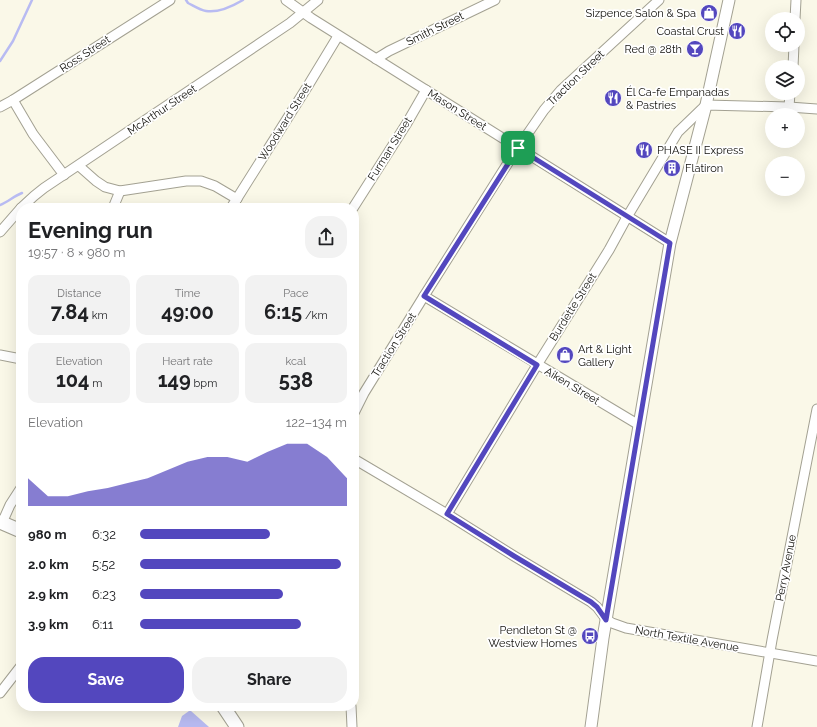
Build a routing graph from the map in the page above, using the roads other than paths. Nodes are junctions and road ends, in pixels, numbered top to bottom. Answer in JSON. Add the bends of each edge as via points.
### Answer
{"nodes":[{"id":1,"x":170,"y":0,"type":"edge"},
{"id":2,"x":286,"y":0,"type":"edge"},
{"id":3,"x":318,"y":0,"type":"edge"},
{"id":4,"x":495,"y":0,"type":"edge"},
{"id":5,"x":659,"y":0,"type":"edge"},
{"id":6,"x":729,"y":0,"type":"edge"},
{"id":7,"x":796,"y":0,"type":"edge"},
{"id":8,"x":795,"y":12,"type":"edge"},
{"id":9,"x":303,"y":13,"type":"junction"},
{"id":10,"x":338,"y":36,"type":"junction"},
{"id":11,"x":376,"y":59,"type":"junction"},
{"id":12,"x":426,"y":90,"type":"junction"},
{"id":13,"x":13,"y":100,"type":"junction"},
{"id":14,"x":790,"y":100,"type":"edge"},
{"id":15,"x":706,"y":105,"type":"junction"},
{"id":16,"x":0,"y":107,"type":"edge"},
{"id":17,"x":789,"y":107,"type":"junction"},
{"id":18,"x":817,"y":109,"type":"edge"},
{"id":19,"x":518,"y":148,"type":"junction"},
{"id":20,"x":79,"y":166,"type":"junction"},
{"id":21,"x":64,"y":175,"type":"junction"},
{"id":22,"x":120,"y":191,"type":"junction"},
{"id":23,"x":237,"y":199,"type":"junction"},
{"id":24,"x":26,"y":203,"type":"edge"},
{"id":25,"x":115,"y":203,"type":"edge"},
{"id":26,"x":234,"y":203,"type":"edge"},
{"id":27,"x":356,"y":203,"type":"edge"},
{"id":28,"x":16,"y":214,"type":"edge"},
{"id":29,"x":627,"y":217,"type":"junction"},
{"id":30,"x":0,"y":232,"type":"edge"},
{"id":31,"x":670,"y":243,"type":"junction"},
{"id":32,"x":424,"y":296,"type":"junction"},
{"id":33,"x":0,"y":355,"type":"edge"},
{"id":34,"x":16,"y":358,"type":"edge"},
{"id":35,"x":537,"y":365,"type":"junction"},
{"id":36,"x":359,"y":402,"type":"edge"},
{"id":37,"x":817,"y":409,"type":"edge"},
{"id":38,"x":639,"y":425,"type":"junction"},
{"id":39,"x":359,"y":462,"type":"edge"},
{"id":40,"x":16,"y":496,"type":"edge"},
{"id":41,"x":447,"y":514,"type":"junction"},
{"id":42,"x":1,"y":523,"type":"edge"},
{"id":43,"x":16,"y":529,"type":"edge"},
{"id":44,"x":606,"y":620,"type":"junction"},
{"id":45,"x":770,"y":653,"type":"junction"},
{"id":46,"x":817,"y":661,"type":"edge"},
{"id":47,"x":16,"y":672,"type":"edge"},
{"id":48,"x":0,"y":693,"type":"edge"},
{"id":49,"x":226,"y":711,"type":"edge"},
{"id":50,"x":352,"y":711,"type":"edge"},
{"id":51,"x":237,"y":727,"type":"edge"},
{"id":52,"x":352,"y":727,"type":"edge"},
{"id":53,"x":591,"y":727,"type":"edge"},
{"id":54,"x":757,"y":727,"type":"edge"}],
"edges":[{"from":1,"to":13,"type":"street","name":"Ross Street"},
{"from":2,"to":9,"type":"street","name":"Mason Street"},
{"from":3,"to":9,"type":"street","name":"McArthur Street"},
{"from":4,"to":11,"type":"street","name":"Smith Street"},
{"from":5,"to":19,"type":"street","name":"Traction Street","via":[[561,90]]},
{"from":6,"to":15,"type":"main road"},
{"from":7,"to":8,"type":"street"},
{"from":9,"to":10,"type":"street","name":"Mason Street"},
{"from":9,"to":20,"type":"street","name":"McArthur Street"},
{"from":10,"to":11,"type":"street","name":"Mason Street"},
{"from":10,"to":23,"type":"street","name":"Woodward Street"},
{"from":11,"to":12,"type":"street","name":"Mason Street"},
{"from":12,"to":19,"type":"street","name":"Mason Street"},
{"from":12,"to":27,"type":"street","name":"Furman Street"},
{"from":13,"to":16,"type":"street","name":"Ross Street"},
{"from":13,"to":21,"type":"street","via":[[33,134]]},
{"from":14,"to":17,"type":"street"},
{"from":15,"to":17,"type":"street"},
{"from":15,"to":29,"type":"street","name":"Burdette Street","via":[[678,132]]},
{"from":15,"to":31,"type":"main road"},
{"from":17,"to":18,"type":"street"},
{"from":19,"to":29,"type":"street","name":"Mason Street"},
{"from":19,"to":32,"type":"street","name":"Traction Street"},
{"from":20,"to":21,"type":"street","name":"McArthur Street"},
{"from":20,"to":22,"type":"street","via":[[105,187]]},
{"from":21,"to":24,"type":"street","name":"McArthur Street"},
{"from":22,"to":23,"type":"street","via":[[201,181]]},
{"from":22,"to":25,"type":"street"},
{"from":23,"to":26,"type":"street","name":"Woodward Street"},
{"from":28,"to":30,"type":"street","name":"McArthur Street"},
{"from":29,"to":31,"type":"street","name":"Mason Street"},
{"from":29,"to":35,"type":"street","name":"Burdette Street"},
{"from":31,"to":38,"type":"main road"},
{"from":32,"to":35,"type":"street","name":"Aiken Street"},
{"from":32,"to":36,"type":"street","name":"Traction Street"},
{"from":33,"to":34,"type":"street"},
{"from":35,"to":38,"type":"street","name":"Aiken Street"},
{"from":35,"to":41,"type":"street","name":"Burdette Street"},
{"from":37,"to":45,"type":"street","name":"Perry Avenue"},
{"from":38,"to":44,"type":"main road"},
{"from":39,"to":41,"type":"street"},
{"from":40,"to":42,"type":"street"},
{"from":41,"to":44,"type":"street","via":[[591,602]]},
{"from":42,"to":43,"type":"highway"},
{"from":44,"to":45,"type":"street","name":"North Textile Avenue","via":[[626,628]]},
{"from":44,"to":53,"type":"main road"},
{"from":45,"to":46,"type":"street","name":"North Textile Avenue"},
{"from":45,"to":54,"type":"street","name":"Perry Avenue"},
{"from":47,"to":48,"type":"street"},
{"from":49,"to":51,"type":"highway"},
{"from":50,"to":52,"type":"street"}]}
